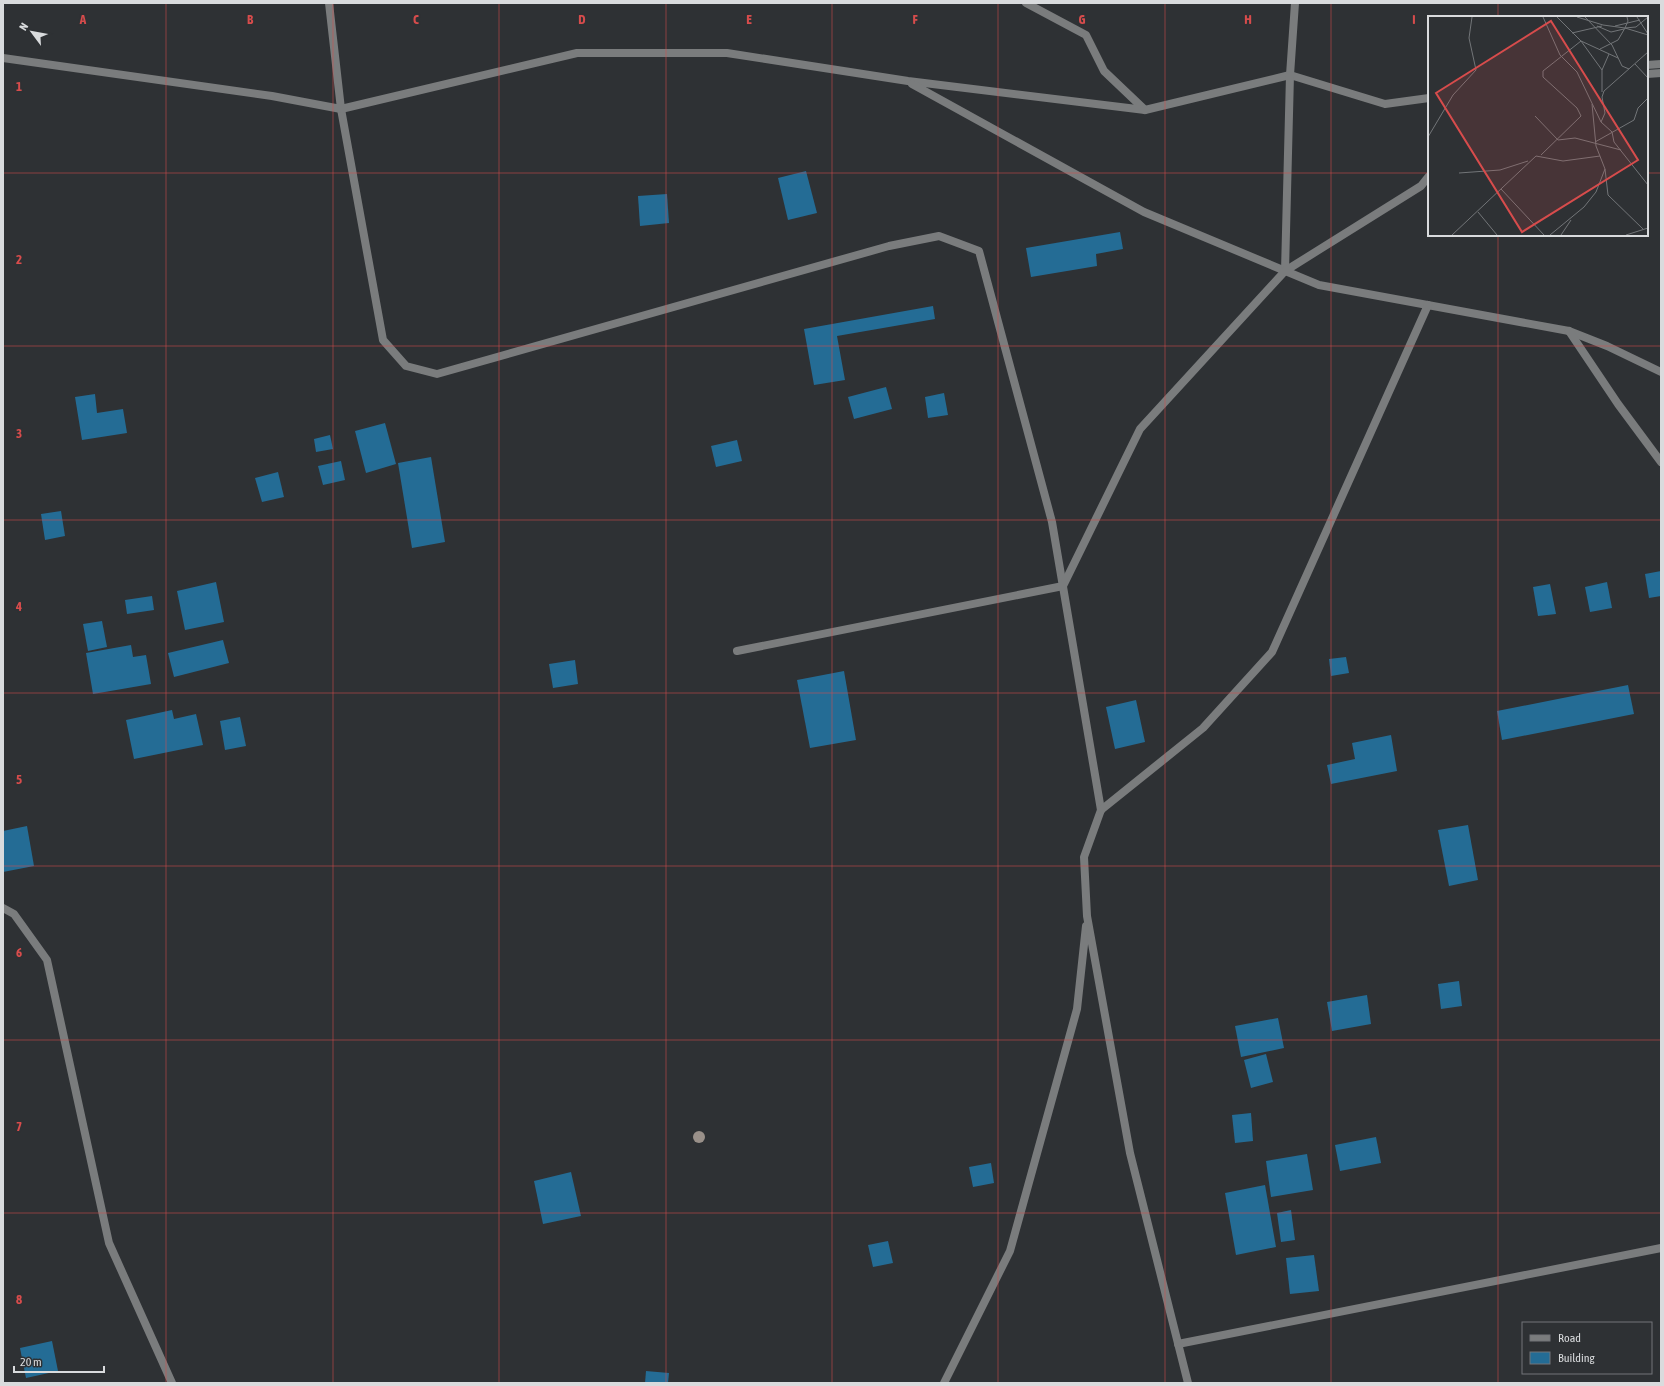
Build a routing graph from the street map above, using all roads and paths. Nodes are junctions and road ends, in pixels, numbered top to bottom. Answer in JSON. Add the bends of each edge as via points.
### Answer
{"nodes":[{"id":1,"x":329,"y":3,"type":"edge"},
{"id":2,"x":1026,"y":3,"type":"edge"},
{"id":3,"x":1295,"y":3,"type":"edge"},
{"id":4,"x":3,"y":58,"type":"edge"},
{"id":5,"x":1661,"y":64,"type":"edge"},
{"id":6,"x":1648,"y":65,"type":"edge"},
{"id":7,"x":1661,"y":73,"type":"edge"},
{"id":8,"x":1290,"y":74,"type":"junction"},
{"id":9,"x":1648,"y":74,"type":"edge"},
{"id":10,"x":908,"y":81,"type":"junction"},
{"id":11,"x":1428,"y":98,"type":"edge"},
{"id":12,"x":341,"y":109,"type":"junction"},
{"id":13,"x":1145,"y":110,"type":"junction"},
{"id":14,"x":1428,"y":177,"type":"edge"},
{"id":15,"x":1285,"y":271,"type":"junction"},
{"id":16,"x":1428,"y":305,"type":"junction"},
{"id":17,"x":1569,"y":331,"type":"junction"},
{"id":18,"x":1661,"y":372,"type":"edge"},
{"id":19,"x":1661,"y":462,"type":"edge"},
{"id":20,"x":1063,"y":586,"type":"junction"},
{"id":21,"x":737,"y":651,"type":"dead end"},
{"id":22,"x":1101,"y":810,"type":"junction"},
{"id":23,"x":3,"y":908,"type":"edge"},
{"id":24,"x":1087,"y":916,"type":"junction"},
{"id":25,"x":1661,"y":1248,"type":"edge"},
{"id":26,"x":1178,"y":1344,"type":"junction"},
{"id":27,"x":172,"y":1383,"type":"edge"},
{"id":28,"x":944,"y":1383,"type":"edge"},
{"id":29,"x":1188,"y":1383,"type":"edge"}],
"edges":[{"from":1,"to":12,"type":"street"},
{"from":2,"to":13,"type":"street","via":[[1086,35],[1104,71]]},
{"from":3,"to":8,"type":"street"},
{"from":4,"to":12,"type":"street","via":[[272,96]]},
{"from":5,"to":6,"type":"street"},
{"from":7,"to":9,"type":"street"},
{"from":8,"to":11,"type":"street","via":[[1385,104]]},
{"from":8,"to":13,"type":"street"},
{"from":8,"to":15,"type":"street"},
{"from":10,"to":12,"type":"street","via":[[727,53],[577,53]]},
{"from":10,"to":13,"type":"street"},
{"from":10,"to":15,"type":"street","via":[[1144,212]]},
{"from":12,"to":20,"type":"street","via":[[383,340],[406,366],[437,374],[889,246],[940,236],[979,251],[1052,522]]},
{"from":14,"to":15,"type":"street","via":[[1421,186]]},
{"from":15,"to":16,"type":"street","via":[[1319,285]]},
{"from":15,"to":20,"type":"street","via":[[1140,429]]},
{"from":16,"to":17,"type":"street"},
{"from":16,"to":22,"type":"street","via":[[1272,652],[1203,728]]},
{"from":17,"to":18,"type":"street"},
{"from":17,"to":19,"type":"street"},
{"from":20,"to":21,"type":"street"},
{"from":20,"to":22,"type":"street"},
{"from":22,"to":24,"type":"street","via":[[1084,857]]},
{"from":23,"to":27,"type":"street","via":[[14,914],[47,960],[108,1243]]},
{"from":24,"to":26,"type":"street","via":[[1130,1153]]},
{"from":24,"to":28,"type":"street","via":[[1077,1009],[1010,1251]]},
{"from":25,"to":26,"type":"street"},
{"from":26,"to":29,"type":"street"}]}
